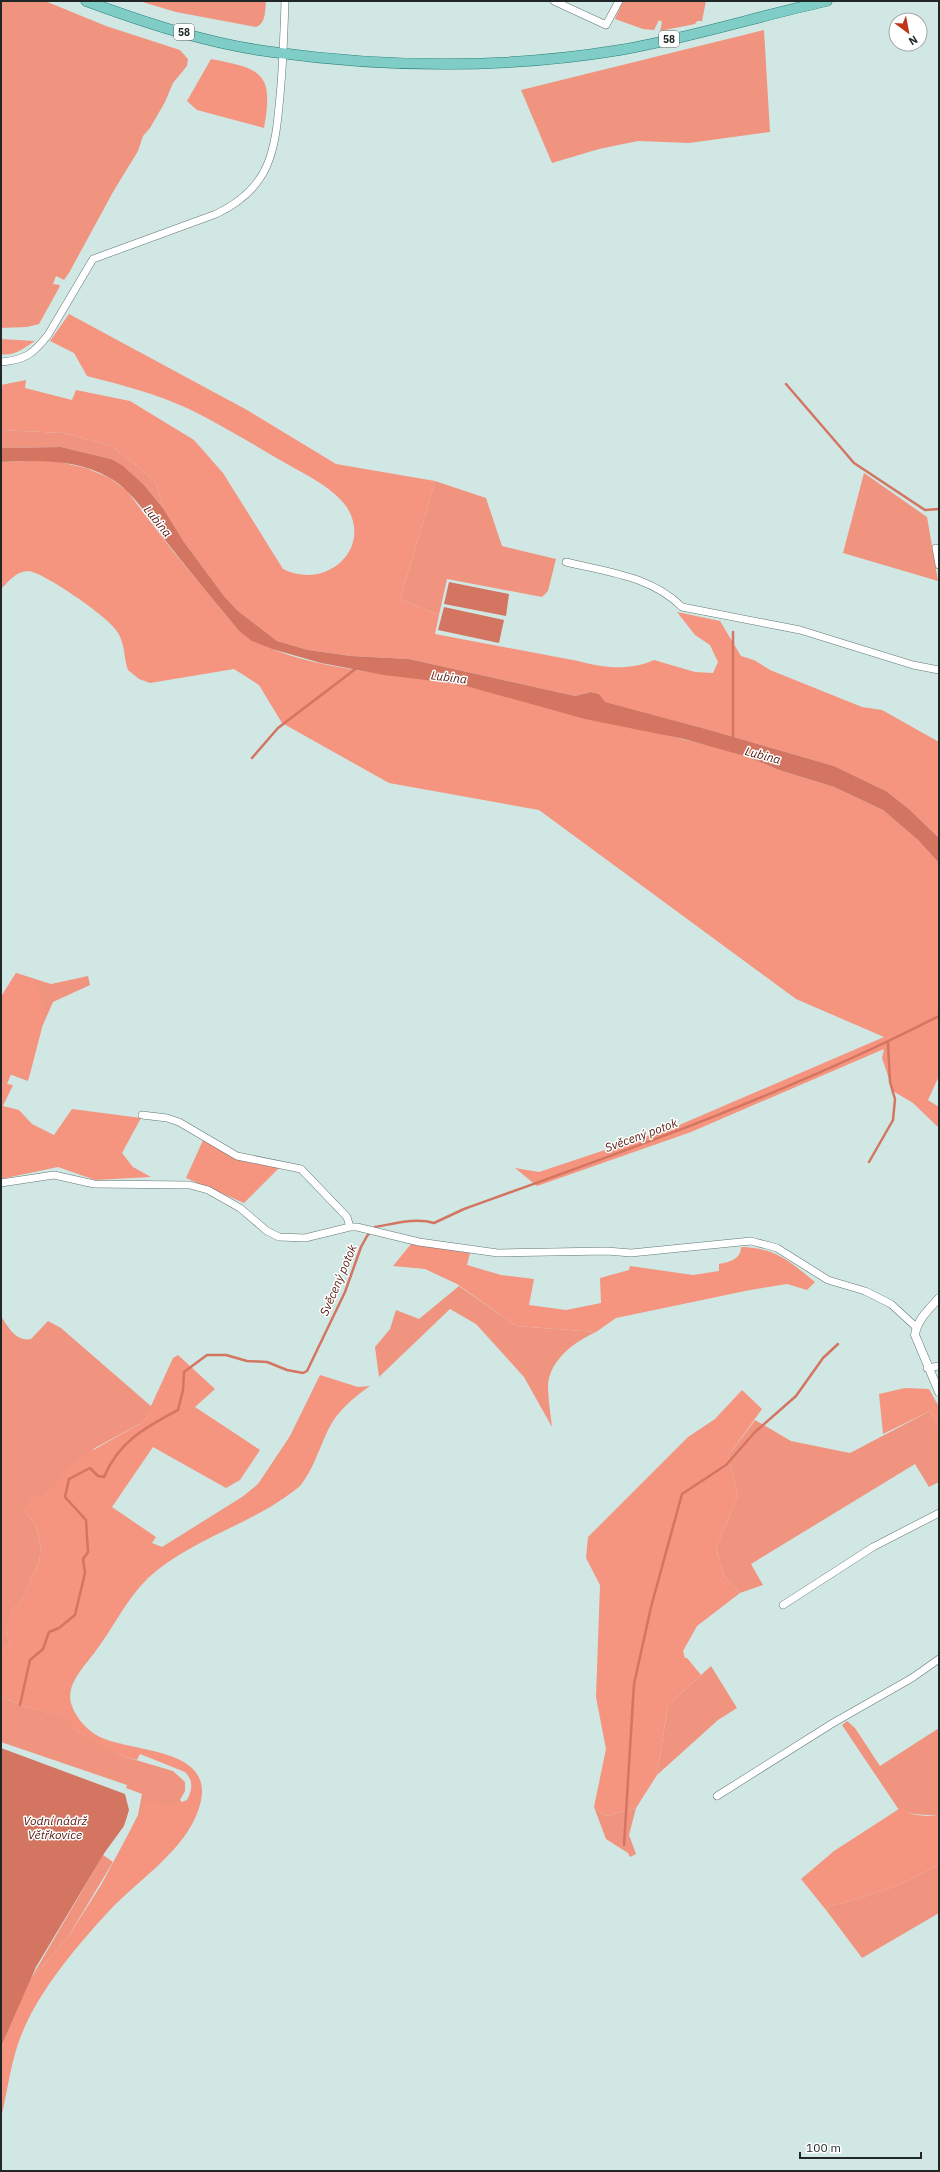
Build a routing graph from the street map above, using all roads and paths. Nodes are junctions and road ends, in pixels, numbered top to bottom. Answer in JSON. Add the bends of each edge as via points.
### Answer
{"nodes":[{"id":1,"x":86,"y":1,"type":"edge"},
{"id":2,"x":285,"y":1,"type":"edge"},
{"id":3,"x":554,"y":1,"type":"edge"},
{"id":4,"x":619,"y":1,"type":"edge"},
{"id":5,"x":827,"y":1,"type":"edge"},
{"id":6,"x":284,"y":53,"type":"junction"},
{"id":7,"x":1,"y":362,"type":"edge"},
{"id":8,"x":936,"y":548,"type":"dead end"},
{"id":9,"x":566,"y":562,"type":"dead end"},
{"id":10,"x":939,"y":565,"type":"edge"},
{"id":11,"x":939,"y":670,"type":"edge"},
{"id":12,"x":142,"y":1115,"type":"dead end"},
{"id":13,"x":1,"y":1183,"type":"edge"},
{"id":14,"x":350,"y":1227,"type":"junction"},
{"id":15,"x":939,"y":1298,"type":"edge"},
{"id":16,"x":916,"y":1327,"type":"junction"},
{"id":17,"x":939,"y":1366,"type":"edge"},
{"id":18,"x":928,"y":1368,"type":"junction"},
{"id":19,"x":939,"y":1392,"type":"edge"},
{"id":20,"x":939,"y":1512,"type":"edge"},
{"id":21,"x":783,"y":1605,"type":"dead end"},
{"id":22,"x":939,"y":1659,"type":"edge"},
{"id":23,"x":717,"y":1796,"type":"dead end"}],
"edges":[{"from":1,"to":6,"type":"main road","number":"58","via":[[141,21],[212,40]]},
{"from":2,"to":6,"type":"street"},
{"from":3,"to":4,"type":"street","via":[[606,25]]},
{"from":5,"to":6,"type":"main road","number":"58","via":[[621,50],[538,61],[464,66],[381,63]]},
{"from":6,"to":7,"type":"street","via":[[276,142],[266,168],[256,184],[230,208],[93,259],[48,336],[40,345],[17,361]]},
{"from":8,"to":10,"type":"street"},
{"from":9,"to":11,"type":"street","via":[[653,585],[670,595],[682,607],[800,630],[913,665]]},
{"from":12,"to":14,"type":"street","via":[[179,1122],[237,1156],[301,1169],[347,1217]]},
{"from":13,"to":14,"type":"street","via":[[54,1175],[94,1184],[190,1185],[208,1190],[240,1208],[267,1231],[280,1238],[305,1238]]},
{"from":14,"to":16,"type":"street","via":[[419,1242],[498,1253],[631,1253],[751,1241],[777,1248],[828,1280],[863,1290],[891,1304]]},
{"from":15,"to":16,"type":"street"},
{"from":16,"to":18,"type":"street","via":[[917,1343]]},
{"from":17,"to":18,"type":"street"},
{"from":18,"to":19,"type":"street"},
{"from":20,"to":21,"type":"street","via":[[873,1547]]},
{"from":22,"to":23,"type":"street"}]}
